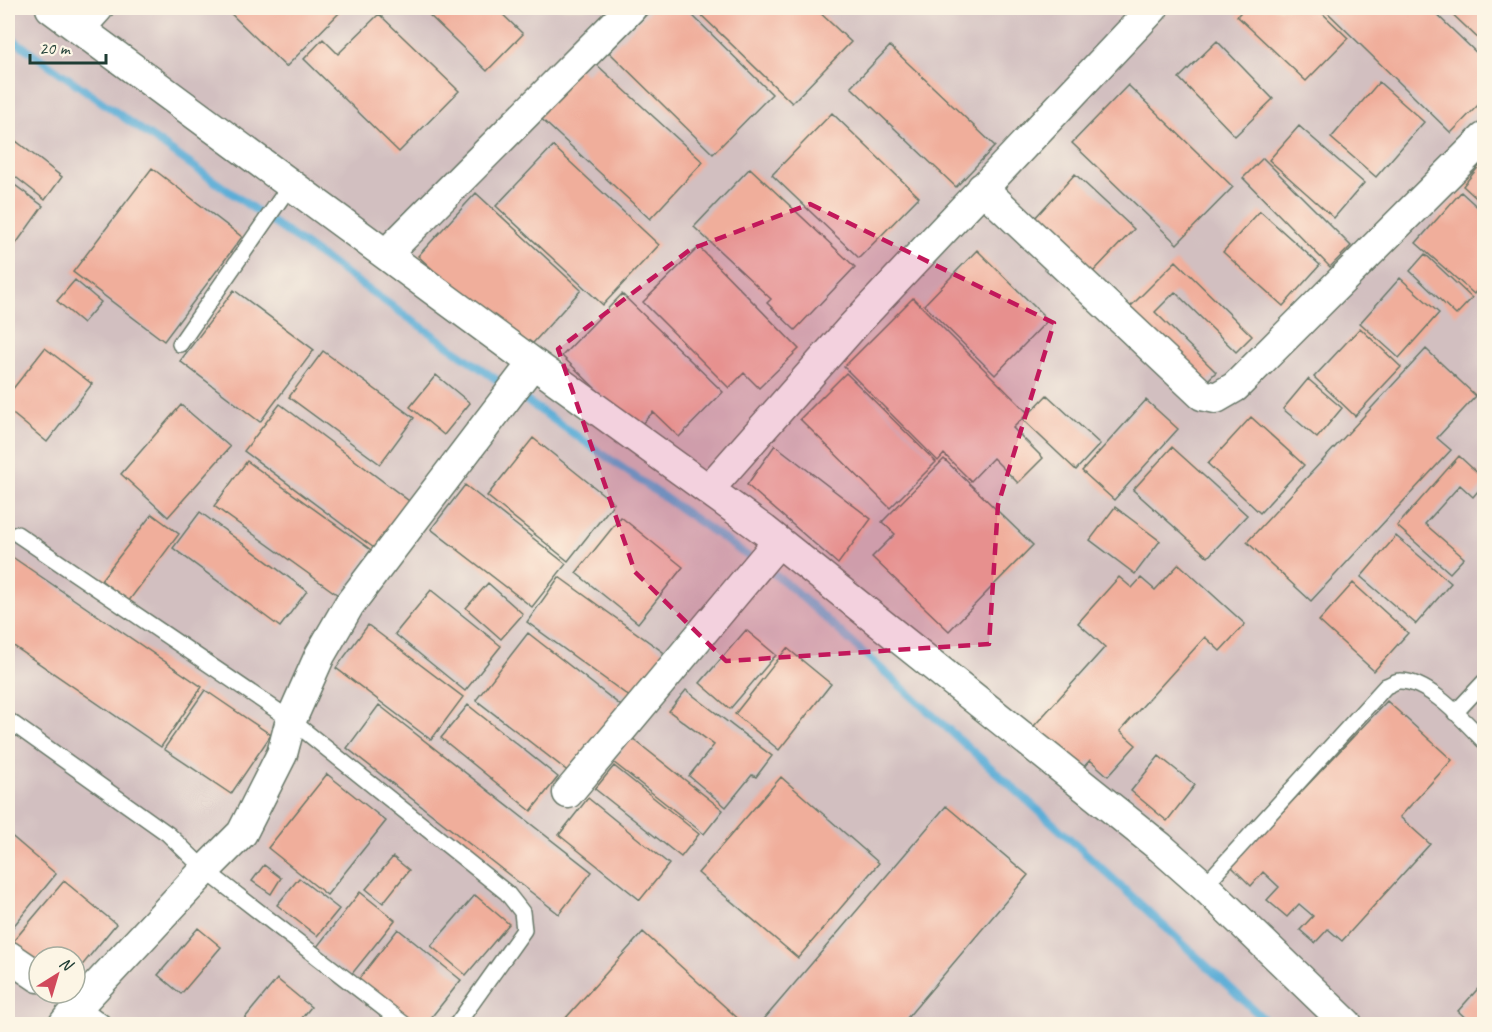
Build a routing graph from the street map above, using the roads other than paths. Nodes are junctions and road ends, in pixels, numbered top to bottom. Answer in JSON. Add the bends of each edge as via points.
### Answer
{"nodes":[{"id":1,"x":51,"y":8,"type":"edge"},
{"id":2,"x":631,"y":8,"type":"edge"},
{"id":3,"x":1153,"y":8,"type":"edge"},
{"id":4,"x":89,"y":18,"type":"edge"},
{"id":5,"x":1485,"y":138,"type":"edge"},
{"id":6,"x":982,"y":188,"type":"junction"},
{"id":7,"x":285,"y":194,"type":"junction"},
{"id":8,"x":386,"y":254,"type":"junction"},
{"id":9,"x":180,"y":344,"type":"dead end"},
{"id":10,"x":519,"y":381,"type":"junction"},
{"id":11,"x":709,"y":489,"type":"junction"},
{"id":12,"x":17,"y":534,"type":"dead end"},
{"id":13,"x":778,"y":542,"type":"junction"},
{"id":14,"x":1485,"y":682,"type":"edge"},
{"id":15,"x":1455,"y":713,"type":"junction"},
{"id":16,"x":8,"y":720,"type":"edge"},
{"id":17,"x":291,"y":720,"type":"junction"},
{"id":18,"x":1485,"y":741,"type":"edge"},
{"id":19,"x":568,"y":793,"type":"dead end"},
{"id":20,"x":205,"y":870,"type":"junction"},
{"id":21,"x":1204,"y":886,"type":"junction"},
{"id":22,"x":8,"y":956,"type":"edge"},
{"id":23,"x":27,"y":969,"type":"edge"},
{"id":24,"x":68,"y":1007,"type":"edge"},
{"id":25,"x":105,"y":1024,"type":"edge"},
{"id":26,"x":404,"y":1024,"type":"edge"},
{"id":27,"x":457,"y":1024,"type":"edge"},
{"id":28,"x":1347,"y":1024,"type":"edge"}],
"edges":[{"from":1,"to":4,"type":"street"},
{"from":2,"to":8,"type":"street"},
{"from":3,"to":6,"type":"street"},
{"from":4,"to":7,"type":"street"},
{"from":5,"to":6,"type":"street","via":[[1235,387],[1216,398],[1202,395]]},
{"from":6,"to":11,"type":"street"},
{"from":7,"to":8,"type":"street"},
{"from":7,"to":9,"type":"lane"},
{"from":8,"to":10,"type":"street"},
{"from":10,"to":11,"type":"street"},
{"from":10,"to":17,"type":"street","via":[[349,605],[320,655]]},
{"from":11,"to":13,"type":"street"},
{"from":12,"to":17,"type":"lane"},
{"from":13,"to":19,"type":"street"},
{"from":13,"to":21,"type":"street"},
{"from":14,"to":15,"type":"lane"},
{"from":15,"to":18,"type":"lane"},
{"from":15,"to":21,"type":"lane","via":[[1418,685],[1399,681],[1386,686]]},
{"from":16,"to":20,"type":"lane","via":[[168,834]]},
{"from":17,"to":20,"type":"street","via":[[282,754],[242,833]]},
{"from":17,"to":27,"type":"lane","via":[[507,893],[522,912],[524,930]]},
{"from":20,"to":24,"type":"street"},
{"from":20,"to":26,"type":"lane"},
{"from":21,"to":28,"type":"street"},
{"from":22,"to":23,"type":"street"},
{"from":24,"to":25,"type":"lane"}]}
